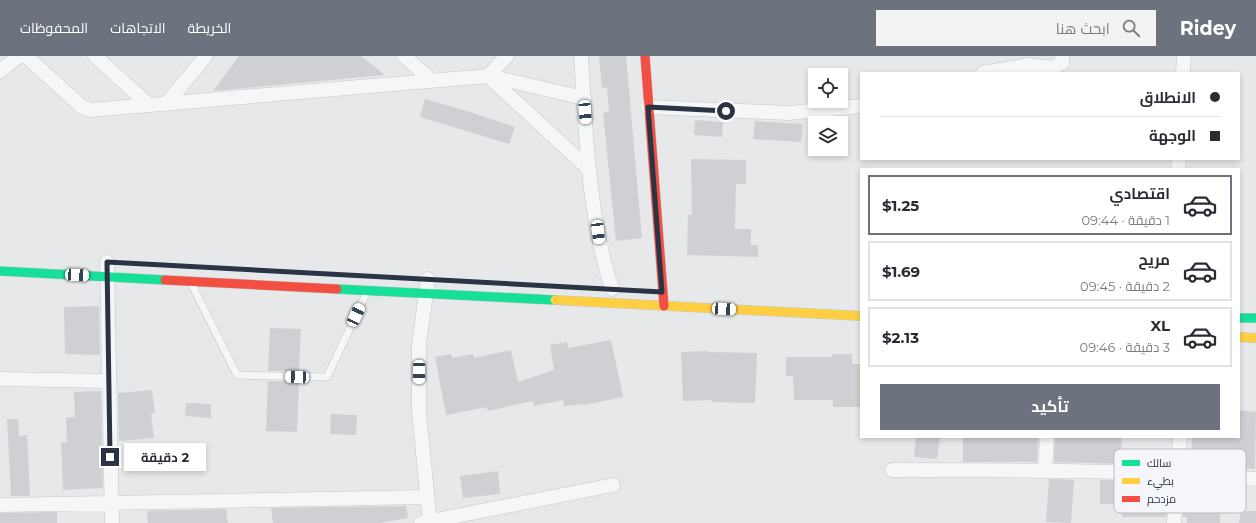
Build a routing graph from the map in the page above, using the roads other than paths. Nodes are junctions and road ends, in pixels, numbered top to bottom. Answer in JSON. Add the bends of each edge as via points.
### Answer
{"nodes":[{"id":1,"x":19,"y":56,"type":"edge"},
{"id":2,"x":95,"y":56,"type":"edge"},
{"id":3,"x":206,"y":56,"type":"edge"},
{"id":4,"x":404,"y":56,"type":"edge"},
{"id":5,"x":507,"y":56,"type":"edge"},
{"id":6,"x":581,"y":56,"type":"edge"},
{"id":7,"x":645,"y":56,"type":"edge"},
{"id":8,"x":1062,"y":56,"type":"edge"},
{"id":9,"x":1184,"y":56,"type":"edge"},
{"id":10,"x":35,"y":59,"type":"edge"},
{"id":11,"x":0,"y":71,"type":"edge"},
{"id":12,"x":989,"y":72,"type":"edge"},
{"id":13,"x":1183,"y":72,"type":"edge"},
{"id":14,"x":488,"y":76,"type":"junction"},
{"id":15,"x":431,"y":80,"type":"junction"},
{"id":16,"x":584,"y":98,"type":"junction"},
{"id":17,"x":166,"y":103,"type":"junction"},
{"id":18,"x":149,"y":104,"type":"junction"},
{"id":19,"x":860,"y":106,"type":"edge"},
{"id":20,"x":648,"y":107,"type":"junction"},
{"id":21,"x":590,"y":170,"type":"junction"},
{"id":22,"x":107,"y":262,"type":"dead end"},
{"id":23,"x":0,"y":271,"type":"edge"},
{"id":24,"x":107,"y":277,"type":"junction"},
{"id":25,"x":190,"y":281,"type":"junction"},
{"id":26,"x":427,"y":282,"type":"junction"},
{"id":27,"x":612,"y":289,"type":"dead end"},
{"id":28,"x":368,"y":290,"type":"junction"},
{"id":29,"x":664,"y":306,"type":"junction"},
{"id":30,"x":860,"y":316,"type":"edge"},
{"id":31,"x":1240,"y":318,"type":"edge"},
{"id":32,"x":1256,"y":318,"type":"edge"},
{"id":33,"x":1240,"y":337,"type":"edge"},
{"id":34,"x":1256,"y":338,"type":"edge"},
{"id":35,"x":0,"y":379,"type":"edge"},
{"id":36,"x":109,"y":381,"type":"junction"},
{"id":37,"x":1047,"y":438,"type":"edge"},
{"id":38,"x":1180,"y":438,"type":"edge"},
{"id":39,"x":1179,"y":449,"type":"edge"},
{"id":40,"x":892,"y":470,"type":"dead end"},
{"id":41,"x":1045,"y":470,"type":"junction"},
{"id":42,"x":1114,"y":472,"type":"edge"},
{"id":43,"x":1246,"y":478,"type":"edge"},
{"id":44,"x":1256,"y":479,"type":"edge"},
{"id":45,"x":613,"y":485,"type":"dead end"},
{"id":46,"x":426,"y":497,"type":"junction"},
{"id":47,"x":111,"y":503,"type":"junction"},
{"id":48,"x":0,"y":505,"type":"edge"},
{"id":49,"x":1175,"y":513,"type":"edge"},
{"id":50,"x":427,"y":522,"type":"edge"},
{"id":51,"x":112,"y":523,"type":"edge"},
{"id":52,"x":1174,"y":523,"type":"edge"}],
"edges":[{"from":1,"to":11,"type":"street"},
{"from":2,"to":18,"type":"street"},
{"from":3,"to":17,"type":"street"},
{"from":4,"to":15,"type":"street"},
{"from":5,"to":14,"type":"street"},
{"from":6,"to":16,"type":"street"},
{"from":7,"to":20,"type":"main road"},
{"from":8,"to":12,"type":"street","via":[[1062,63],[1052,68],[1028,65]]},
{"from":9,"to":13,"type":"street"},
{"from":10,"to":18,"type":"street","via":[[82,107],[91,110]]},
{"from":14,"to":15,"type":"street"},
{"from":14,"to":16,"type":"street"},
{"from":14,"to":21,"type":"street"},
{"from":15,"to":17,"type":"street"},
{"from":16,"to":21,"type":"street"},
{"from":17,"to":18,"type":"street"},
{"from":19,"to":20,"type":"street","via":[[789,113]]},
{"from":20,"to":29,"type":"main road"},
{"from":21,"to":27,"type":"street","via":[[600,247]]},
{"from":22,"to":24,"type":"street"},
{"from":23,"to":24,"type":"main road"},
{"from":24,"to":25,"type":"main road"},
{"from":24,"to":36,"type":"street"},
{"from":25,"to":28,"type":"main road"},
{"from":25,"to":28,"type":"lane","via":[[238,375],[327,377]]},
{"from":26,"to":28,"type":"main road"},
{"from":26,"to":29,"type":"main road"},
{"from":26,"to":46,"type":"street","via":[[419,344],[418,412]]},
{"from":29,"to":30,"type":"main road"},
{"from":31,"to":32,"type":"main road"},
{"from":33,"to":34,"type":"main road"},
{"from":35,"to":36,"type":"street"},
{"from":36,"to":47,"type":"street"},
{"from":37,"to":41,"type":"street"},
{"from":38,"to":39,"type":"street"},
{"from":40,"to":41,"type":"street"},
{"from":41,"to":42,"type":"street"},
{"from":43,"to":44,"type":"street"},
{"from":45,"to":50,"type":"street"},
{"from":46,"to":47,"type":"street"},
{"from":46,"to":50,"type":"street"},
{"from":47,"to":48,"type":"street"},
{"from":47,"to":51,"type":"street"},
{"from":49,"to":52,"type":"street"}]}
